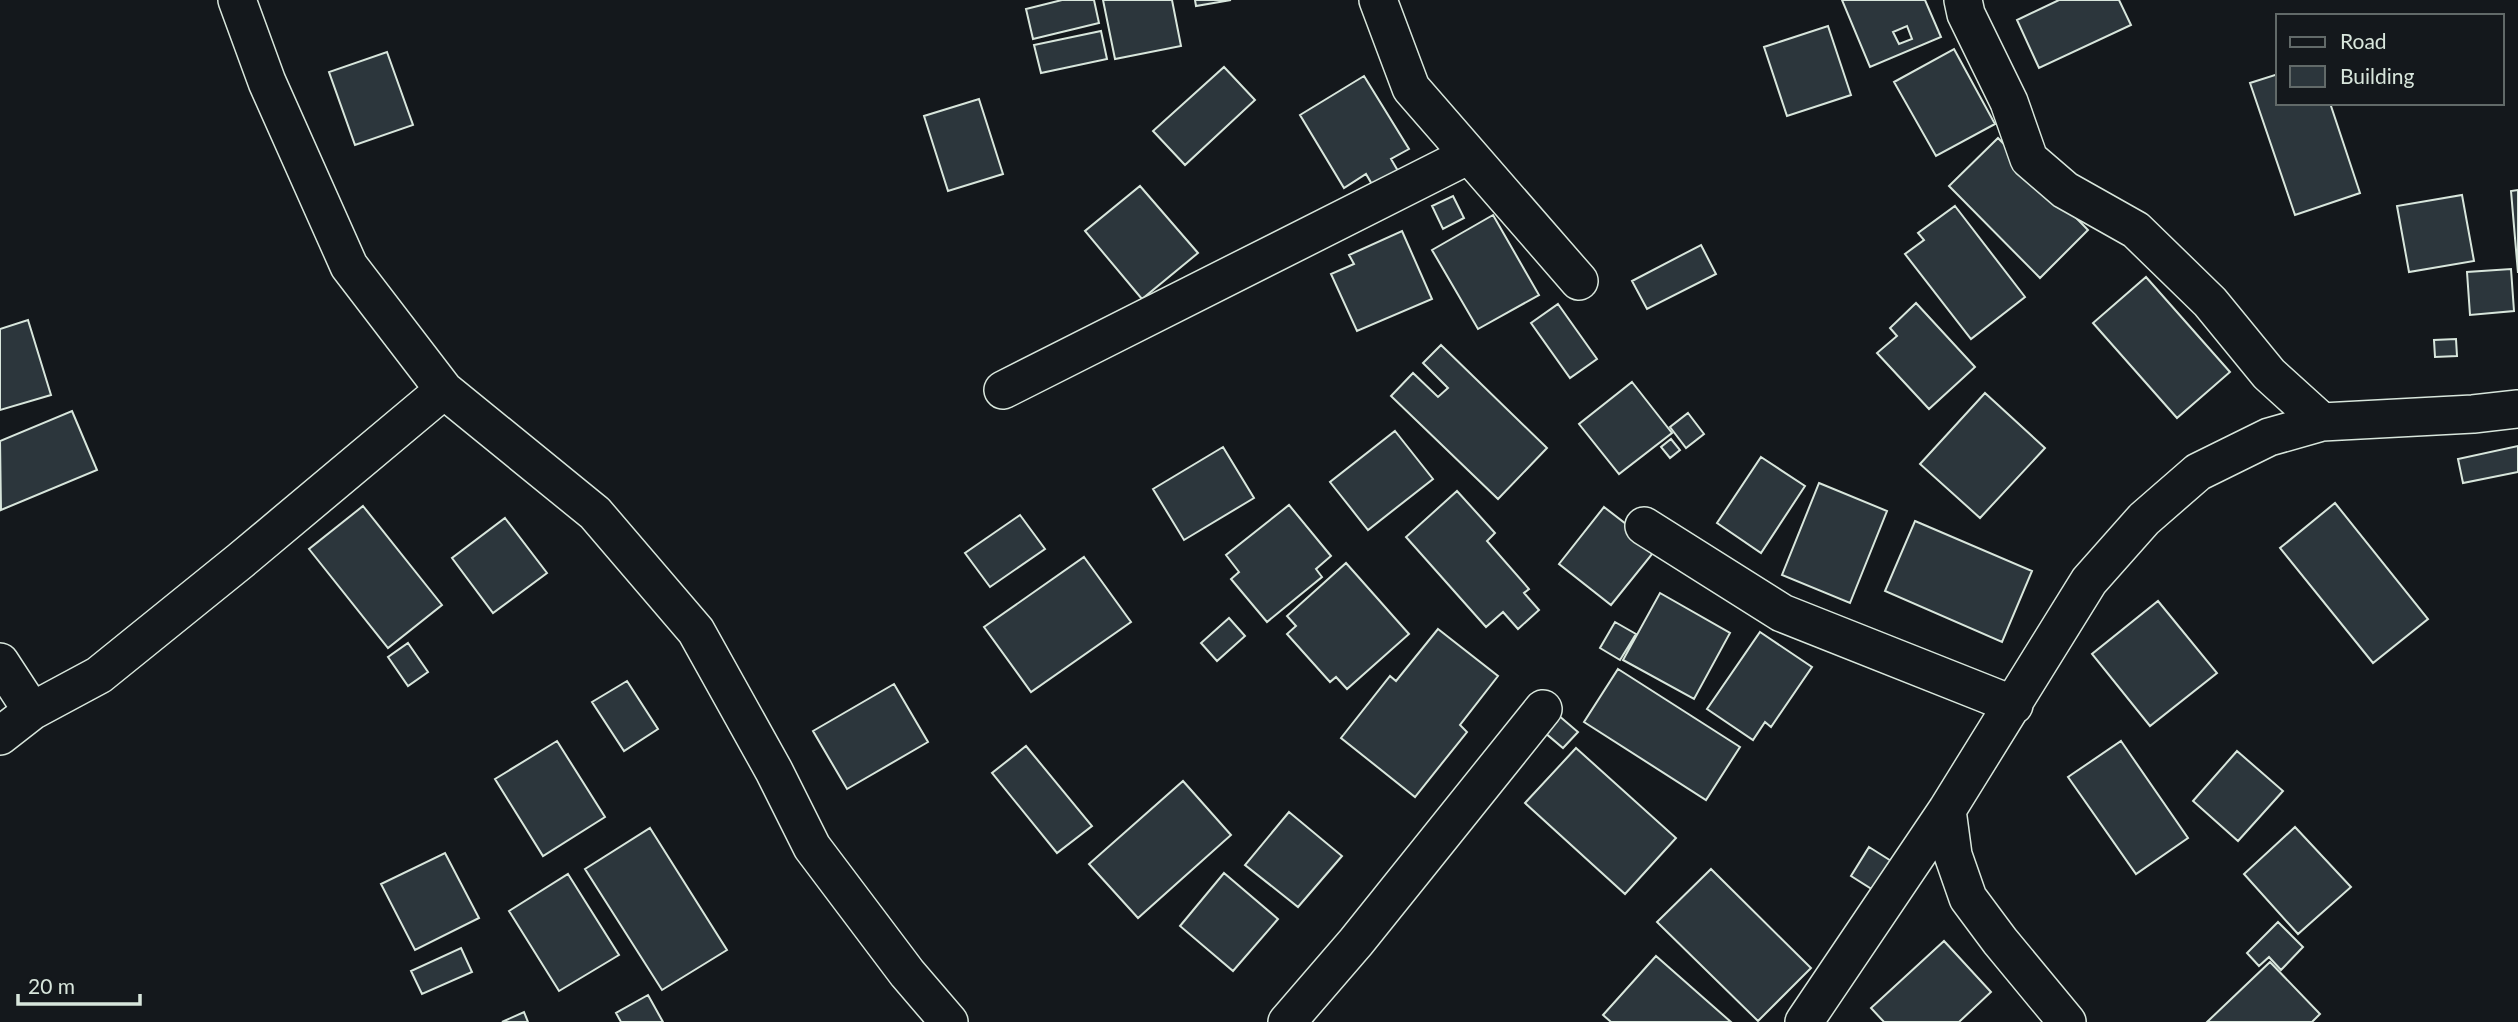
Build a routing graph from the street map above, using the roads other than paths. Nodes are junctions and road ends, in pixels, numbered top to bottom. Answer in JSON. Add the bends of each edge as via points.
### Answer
{"nodes":[{"id":1,"x":237,"y":0,"type":"edge"},
{"id":2,"x":1378,"y":0,"type":"edge"},
{"id":3,"x":1963,"y":0,"type":"edge"},
{"id":4,"x":1469,"y":155,"type":"junction"},
{"id":5,"x":1579,"y":281,"type":"dead end"},
{"id":6,"x":444,"y":390,"type":"junction"},
{"id":7,"x":1003,"y":390,"type":"dead end"},
{"id":8,"x":2518,"y":409,"type":"edge"},
{"id":9,"x":2322,"y":422,"type":"junction"},
{"id":10,"x":1644,"y":526,"type":"dead end"},
{"id":11,"x":0,"y":662,"type":"edge"},
{"id":12,"x":2014,"y":705,"type":"junction"},
{"id":13,"x":1543,"y":709,"type":"dead end"},
{"id":14,"x":33,"y":710,"type":"junction"},
{"id":15,"x":0,"y":736,"type":"edge"},
{"id":16,"x":1947,"y":810,"type":"junction"},
{"id":17,"x":948,"y":1022,"type":"edge"},
{"id":18,"x":1287,"y":1022,"type":"edge"},
{"id":19,"x":1804,"y":1022,"type":"edge"},
{"id":20,"x":2067,"y":1022,"type":"edge"}],
"edges":[{"from":1,"to":6,"type":"street","via":[[267,82],[349,266]]},
{"from":2,"to":4,"type":"street","via":[[1411,88]]},
{"from":3,"to":9,"type":"street","via":[[2029,159],[2065,190],[2136,229],[2210,302],[2269,374]]},
{"from":4,"to":5,"type":"street"},
{"from":4,"to":7,"type":"street"},
{"from":6,"to":14,"type":"street","via":[[99,675]]},
{"from":6,"to":17,"type":"street","via":[[595,513],[696,631],[812,848]]},
{"from":8,"to":9,"type":"street"},
{"from":9,"to":12,"type":"street","via":[[2269,437],[2198,472],[2144,519],[2089,581]]},
{"from":10,"to":12,"type":"street","via":[[1782,613]]},
{"from":11,"to":14,"type":"street"},
{"from":12,"to":16,"type":"street"},
{"from":13,"to":18,"type":"street"},
{"from":14,"to":15,"type":"street"},
{"from":16,"to":19,"type":"street"},
{"from":16,"to":20,"type":"street","via":[[1952,855],[1968,898]]}]}
